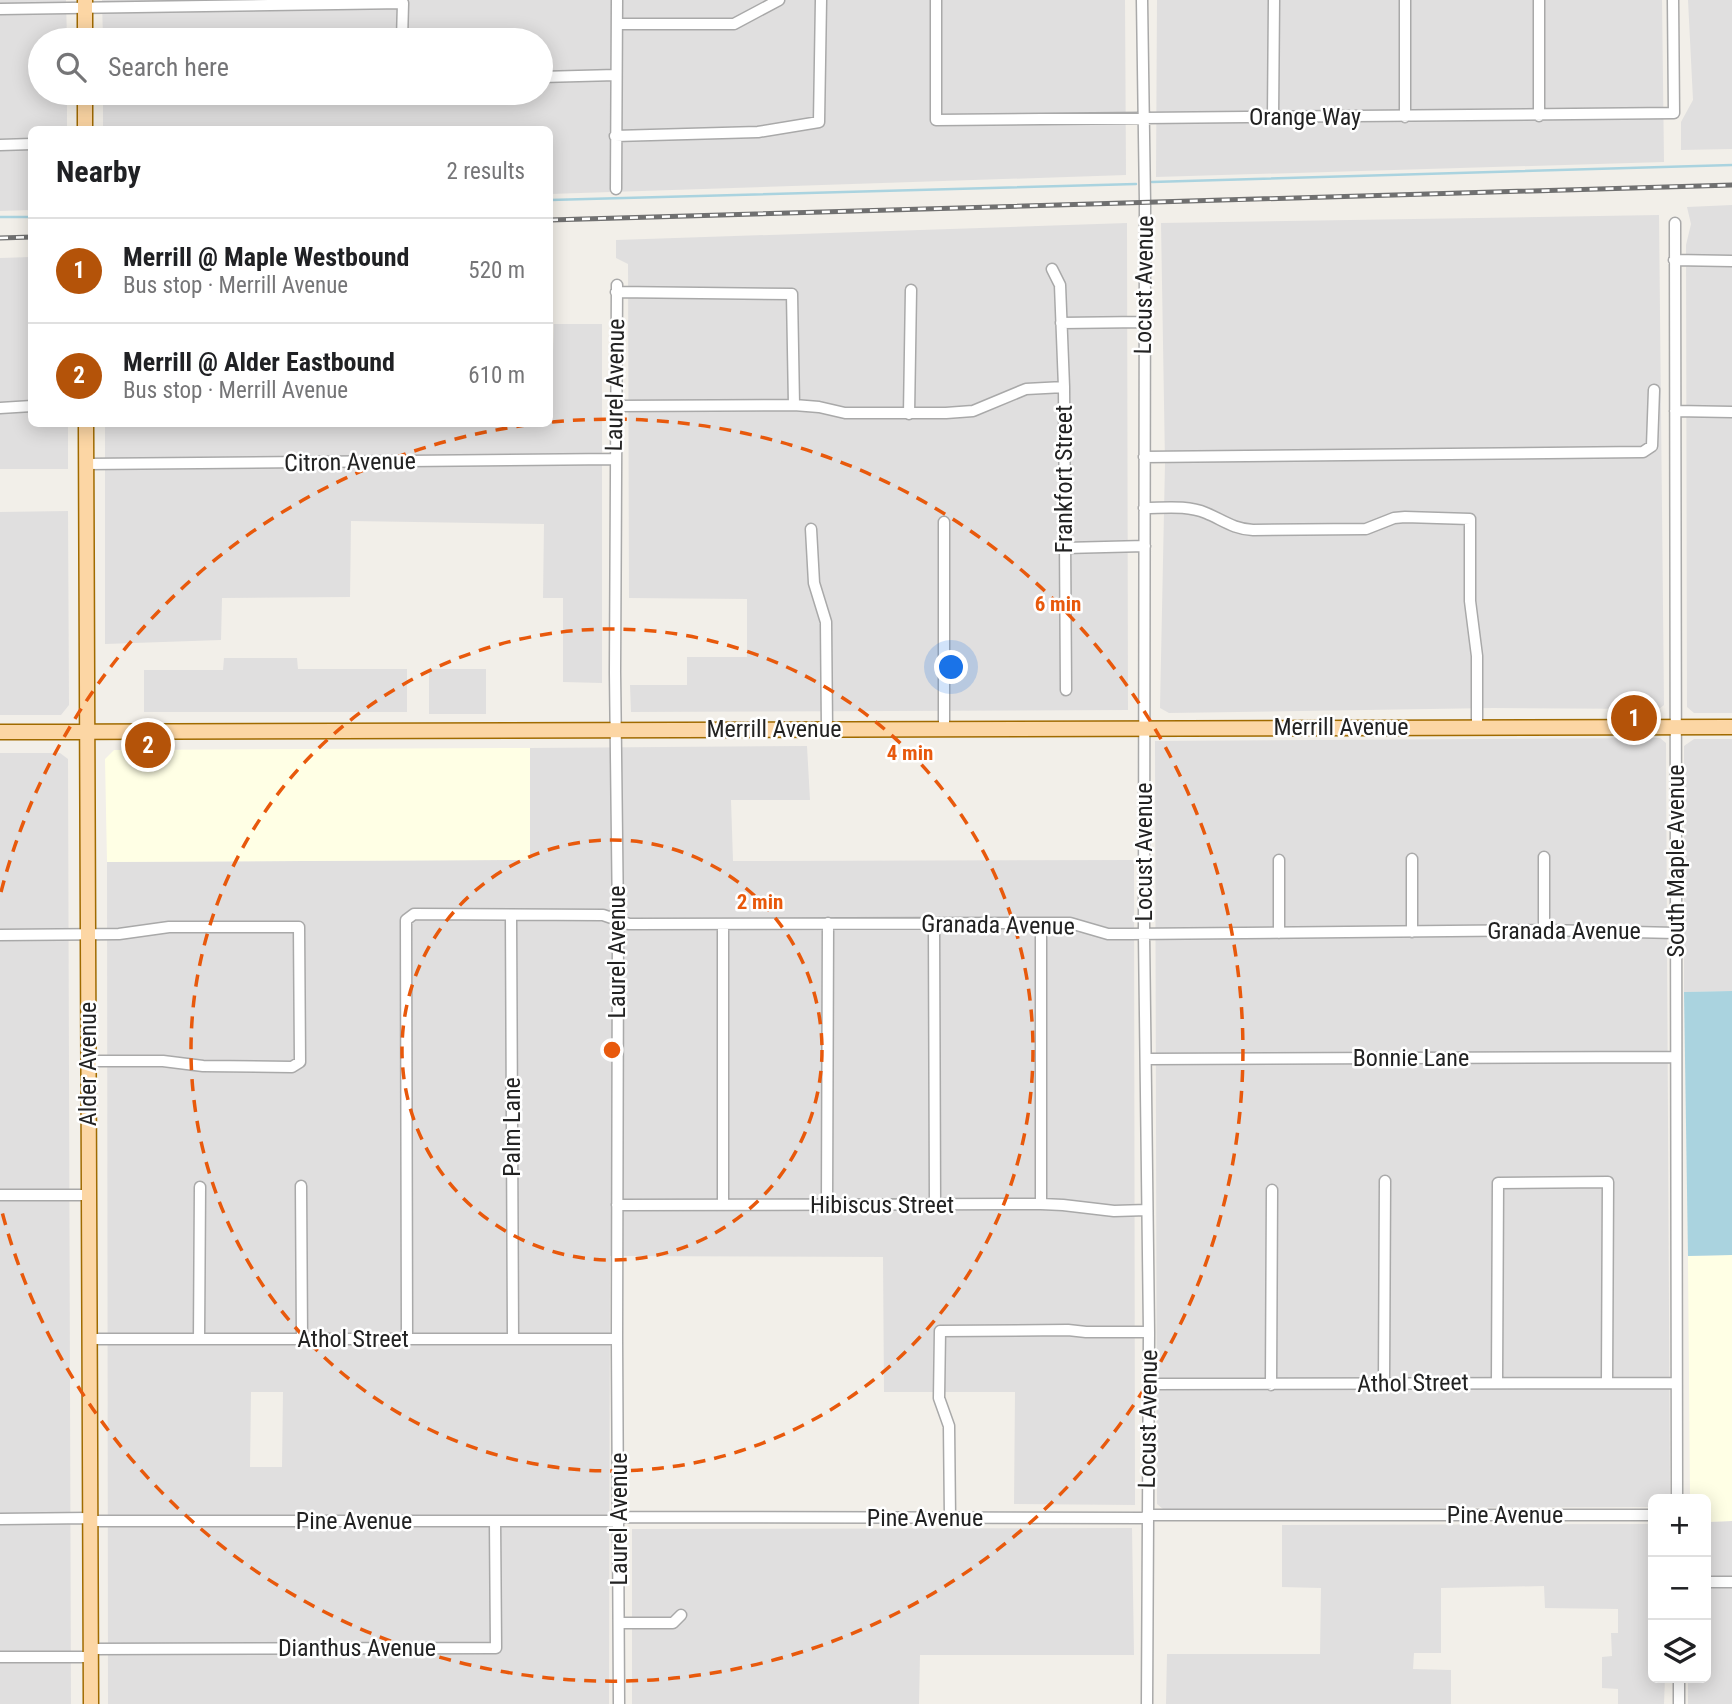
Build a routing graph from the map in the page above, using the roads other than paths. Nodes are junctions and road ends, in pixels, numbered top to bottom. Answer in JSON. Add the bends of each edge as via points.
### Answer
{"nodes":[{"id":1,"x":617,"y":0,"type":"edge"},
{"id":2,"x":779,"y":0,"type":"edge"},
{"id":3,"x":821,"y":0,"type":"edge"},
{"id":4,"x":936,"y":0,"type":"edge"},
{"id":5,"x":1142,"y":0,"type":"edge"},
{"id":6,"x":1274,"y":0,"type":"edge"},
{"id":7,"x":1405,"y":0,"type":"edge"},
{"id":8,"x":1539,"y":0,"type":"edge"},
{"id":9,"x":1674,"y":0,"type":"edge"},
{"id":10,"x":85,"y":4,"type":"edge"},
{"id":11,"x":0,"y":9,"type":"edge"},
{"id":12,"x":617,"y":24,"type":"junction"},
{"id":13,"x":85,"y":28,"type":"edge"},
{"id":14,"x":402,"y":28,"type":"edge"},
{"id":15,"x":616,"y":75,"type":"junction"},
{"id":16,"x":553,"y":77,"type":"edge"},
{"id":17,"x":85,"y":105,"type":"edge"},
{"id":18,"x":1539,"y":116,"type":"junction"},
{"id":19,"x":1273,"y":117,"type":"junction"},
{"id":20,"x":1405,"y":117,"type":"junction"},
{"id":21,"x":1142,"y":119,"type":"junction"},
{"id":22,"x":85,"y":126,"type":"edge"},
{"id":23,"x":615,"y":136,"type":"junction"},
{"id":24,"x":28,"y":144,"type":"edge"},
{"id":25,"x":0,"y":145,"type":"edge"},
{"id":26,"x":616,"y":189,"type":"dead end"},
{"id":27,"x":1675,"y":223,"type":"dead end"},
{"id":28,"x":1674,"y":260,"type":"junction"},
{"id":29,"x":1732,"y":261,"type":"edge"},
{"id":30,"x":1052,"y":270,"type":"dead end"},
{"id":31,"x":911,"y":290,"type":"dead end"},
{"id":32,"x":1143,"y":322,"type":"junction"},
{"id":33,"x":1061,"y":323,"type":"junction"},
{"id":34,"x":1064,"y":387,"type":"junction"},
{"id":35,"x":1654,"y":390,"type":"dead end"},
{"id":36,"x":794,"y":405,"type":"junction"},
{"id":37,"x":615,"y":406,"type":"junction"},
{"id":38,"x":28,"y":407,"type":"edge"},
{"id":39,"x":0,"y":408,"type":"edge"},
{"id":40,"x":1675,"y":411,"type":"junction"},
{"id":41,"x":1732,"y":412,"type":"edge"},
{"id":42,"x":909,"y":414,"type":"junction"},
{"id":43,"x":86,"y":427,"type":"edge"},
{"id":44,"x":1144,"y":457,"type":"junction"},
{"id":45,"x":615,"y":459,"type":"junction"},
{"id":46,"x":86,"y":464,"type":"junction"},
{"id":47,"x":1144,"y":508,"type":"junction"},
{"id":48,"x":944,"y":523,"type":"dead end"},
{"id":49,"x":811,"y":529,"type":"dead end"},
{"id":50,"x":1145,"y":546,"type":"junction"},
{"id":51,"x":1065,"y":548,"type":"junction"},
{"id":52,"x":1066,"y":690,"type":"dead end"},
{"id":53,"x":1477,"y":727,"type":"junction"},
{"id":54,"x":1675,"y":727,"type":"junction"},
{"id":55,"x":1732,"y":727,"type":"edge"},
{"id":56,"x":944,"y":728,"type":"junction"},
{"id":57,"x":1144,"y":728,"type":"junction"},
{"id":58,"x":615,"y":729,"type":"junction"},
{"id":59,"x":827,"y":729,"type":"junction"},
{"id":60,"x":87,"y":732,"type":"junction"},
{"id":61,"x":0,"y":733,"type":"edge"},
{"id":62,"x":1544,"y":857,"type":"dead end"},
{"id":63,"x":1412,"y":859,"type":"dead end"},
{"id":64,"x":1279,"y":860,"type":"dead end"},
{"id":65,"x":511,"y":915,"type":"junction"},
{"id":66,"x":618,"y":921,"type":"junction"},
{"id":67,"x":828,"y":923,"type":"junction"},
{"id":68,"x":934,"y":923,"type":"junction"},
{"id":69,"x":1041,"y":923,"type":"junction"},
{"id":70,"x":723,"y":924,"type":"junction"},
{"id":71,"x":1544,"y":930,"type":"junction"},
{"id":72,"x":1412,"y":932,"type":"junction"},
{"id":73,"x":1279,"y":933,"type":"junction"},
{"id":74,"x":1676,"y":933,"type":"junction"},
{"id":75,"x":1144,"y":934,"type":"junction"},
{"id":76,"x":0,"y":935,"type":"edge"},
{"id":77,"x":88,"y":935,"type":"junction"},
{"id":78,"x":1676,"y":1057,"type":"junction"},
{"id":79,"x":1147,"y":1059,"type":"junction"},
{"id":80,"x":87,"y":1061,"type":"junction"},
{"id":81,"x":1385,"y":1181,"type":"dead end"},
{"id":82,"x":301,"y":1186,"type":"dead end"},
{"id":83,"x":200,"y":1187,"type":"dead end"},
{"id":84,"x":1272,"y":1190,"type":"dead end"},
{"id":85,"x":0,"y":1195,"type":"edge"},
{"id":86,"x":89,"y":1195,"type":"junction"},
{"id":87,"x":1041,"y":1204,"type":"junction"},
{"id":88,"x":617,"y":1205,"type":"junction"},
{"id":89,"x":723,"y":1205,"type":"junction"},
{"id":90,"x":827,"y":1205,"type":"junction"},
{"id":91,"x":935,"y":1205,"type":"junction"},
{"id":92,"x":1147,"y":1210,"type":"junction"},
{"id":93,"x":1149,"y":1332,"type":"junction"},
{"id":94,"x":89,"y":1339,"type":"junction"},
{"id":95,"x":199,"y":1339,"type":"junction"},
{"id":96,"x":302,"y":1339,"type":"junction"},
{"id":97,"x":407,"y":1339,"type":"junction"},
{"id":98,"x":513,"y":1339,"type":"junction"},
{"id":99,"x":617,"y":1339,"type":"junction"},
{"id":100,"x":1497,"y":1382,"type":"junction"},
{"id":101,"x":1607,"y":1382,"type":"junction"},
{"id":102,"x":1676,"y":1382,"type":"junction"},
{"id":103,"x":1384,"y":1383,"type":"junction"},
{"id":104,"x":1149,"y":1384,"type":"junction"},
{"id":105,"x":1271,"y":1385,"type":"junction"},
{"id":106,"x":1677,"y":1494,"type":"edge"},
{"id":107,"x":1648,"y":1515,"type":"edge"},
{"id":108,"x":1147,"y":1516,"type":"junction"},
{"id":109,"x":0,"y":1518,"type":"edge"},
{"id":110,"x":950,"y":1518,"type":"junction"},
{"id":111,"x":619,"y":1519,"type":"junction"},
{"id":112,"x":90,"y":1520,"type":"junction"},
{"id":113,"x":495,"y":1521,"type":"junction"},
{"id":114,"x":1711,"y":1582,"type":"edge"},
{"id":115,"x":1732,"y":1582,"type":"edge"},
{"id":116,"x":681,"y":1615,"type":"dead end"},
{"id":117,"x":619,"y":1623,"type":"junction"},
{"id":118,"x":90,"y":1653,"type":"junction"},
{"id":119,"x":0,"y":1657,"type":"edge"},
{"id":120,"x":1679,"y":1683,"type":"edge"},
{"id":121,"x":91,"y":1704,"type":"edge"},
{"id":122,"x":619,"y":1704,"type":"edge"},
{"id":123,"x":1147,"y":1704,"type":"edge"},
{"id":124,"x":1679,"y":1704,"type":"edge"}],
"edges":[{"from":1,"to":12,"type":"street"},
{"from":2,"to":12,"type":"street","via":[[734,24]]},
{"from":3,"to":23,"type":"street","via":[[819,122],[758,132]]},
{"from":4,"to":21,"type":"street","name":"Orange Way","via":[[936,120]]},
{"from":5,"to":21,"type":"street","name":"Locust Avenue"},
{"from":6,"to":19,"type":"street"},
{"from":7,"to":20,"type":"street"},
{"from":8,"to":18,"type":"street"},
{"from":9,"to":18,"type":"street","name":"Orange Way","via":[[1674,113]]},
{"from":10,"to":11,"type":"street"},
{"from":10,"to":13,"type":"main road"},
{"from":10,"to":14,"type":"street","via":[[403,3]]},
{"from":12,"to":15,"type":"street"},
{"from":15,"to":16,"type":"street"},
{"from":15,"to":23,"type":"street"},
{"from":17,"to":22,"type":"main road"},
{"from":18,"to":20,"type":"street","name":"Orange Way"},
{"from":19,"to":20,"type":"street","name":"Orange Way"},
{"from":19,"to":21,"type":"street","name":"Orange Way"},
{"from":21,"to":32,"type":"street","name":"Locust Avenue"},
{"from":23,"to":26,"type":"street"},
{"from":24,"to":25,"type":"street"},
{"from":27,"to":28,"type":"street","name":"South Maple Avenue"},
{"from":28,"to":29,"type":"street"},
{"from":28,"to":40,"type":"street","name":"South Maple Avenue"},
{"from":30,"to":33,"type":"street","name":"Frankfort Street","via":[[1060,285]]},
{"from":31,"to":42,"type":"street"},
{"from":32,"to":33,"type":"street"},
{"from":32,"to":44,"type":"street","name":"Locust Avenue"},
{"from":33,"to":34,"type":"street","name":"Frankfort Street"},
{"from":34,"to":42,"type":"street","via":[[1026,388],[974,411]]},
{"from":34,"to":51,"type":"street","name":"Frankfort Street"},
{"from":35,"to":44,"type":"street","via":[[1653,443],[1643,452]]},
{"from":36,"to":37,"type":"street"},
{"from":36,"to":37,"type":"street","name":"Laurel Avenue","via":[[792,294],[616,289]]},
{"from":36,"to":42,"type":"street","via":[[845,413]]},
{"from":37,"to":45,"type":"street","name":"Laurel Avenue"},
{"from":38,"to":39,"type":"street"},
{"from":40,"to":41,"type":"street"},
{"from":40,"to":54,"type":"street","name":"South Maple Avenue"},
{"from":43,"to":46,"type":"main road","name":"Alder Avenue"},
{"from":44,"to":47,"type":"street","name":"Locust Avenue"},
{"from":45,"to":46,"type":"street","name":"Citron Avenue"},
{"from":45,"to":58,"type":"street","name":"Laurel Avenue"},
{"from":46,"to":60,"type":"main road","name":"Alder Avenue"},
{"from":47,"to":50,"type":"street","name":"Locust Avenue"},
{"from":47,"to":53,"type":"street","via":[[1189,508],[1237,529],[1253,530],[1366,529],[1405,517],[1469,519]]},
{"from":48,"to":56,"type":"street"},
{"from":49,"to":59,"type":"street","via":[[814,583],[826,622]]},
{"from":50,"to":51,"type":"street"},
{"from":50,"to":57,"type":"street","name":"Locust Avenue"},
{"from":51,"to":52,"type":"street","name":"Frankfort Street"},
{"from":53,"to":54,"type":"main road","name":"Merrill Avenue"},
{"from":53,"to":57,"type":"main road","name":"Merrill Avenue"},
{"from":54,"to":55,"type":"main road","name":"Merrill Avenue"},
{"from":54,"to":74,"type":"street","name":"South Maple Avenue"},
{"from":56,"to":57,"type":"main road","name":"Merrill Avenue"},
{"from":56,"to":59,"type":"main road","name":"Merrill Avenue"},
{"from":57,"to":75,"type":"street","name":"Locust Avenue"},
{"from":58,"to":59,"type":"main road","name":"Merrill Avenue"},
{"from":58,"to":60,"type":"main road","name":"Merrill Avenue"},
{"from":58,"to":66,"type":"street","name":"Laurel Avenue"},
{"from":60,"to":61,"type":"main road","name":"Merrill Avenue"},
{"from":60,"to":77,"type":"main road","name":"Alder Avenue"},
{"from":62,"to":71,"type":"street"},
{"from":63,"to":72,"type":"street"},
{"from":64,"to":73,"type":"street"},
{"from":65,"to":66,"type":"street","name":"Granada Avenue","via":[[603,915]]},
{"from":65,"to":97,"type":"street","name":"Granada Avenue","via":[[414,914],[406,920]]},
{"from":65,"to":98,"type":"street","name":"Palm Lane"},
{"from":66,"to":70,"type":"street","name":"Granada Avenue"},
{"from":66,"to":88,"type":"street","name":"Laurel Avenue"},
{"from":67,"to":68,"type":"street","name":"Granada Avenue"},
{"from":67,"to":70,"type":"street","name":"Granada Avenue"},
{"from":67,"to":90,"type":"street"},
{"from":68,"to":69,"type":"street","name":"Granada Avenue"},
{"from":68,"to":91,"type":"street"},
{"from":69,"to":75,"type":"street","name":"Granada Avenue","via":[[1070,923],[1108,934]]},
{"from":69,"to":87,"type":"street"},
{"from":70,"to":89,"type":"street"},
{"from":71,"to":72,"type":"street","name":"Granada Avenue"},
{"from":71,"to":74,"type":"street","name":"Granada Avenue"},
{"from":72,"to":73,"type":"street","name":"Granada Avenue"},
{"from":73,"to":75,"type":"street","name":"Granada Avenue"},
{"from":74,"to":78,"type":"street","name":"South Maple Avenue"},
{"from":75,"to":79,"type":"street","name":"Locust Avenue"},
{"from":76,"to":77,"type":"street"},
{"from":77,"to":80,"type":"main road","name":"Alder Avenue"},
{"from":77,"to":80,"type":"street","via":[[169,927],[299,927],[300,1062],[292,1067]]},
{"from":78,"to":79,"type":"street","name":"Bonnie Lane"},
{"from":78,"to":102,"type":"street","name":"South Maple Avenue"},
{"from":79,"to":92,"type":"street","name":"Locust Avenue"},
{"from":80,"to":86,"type":"main road","name":"Alder Avenue"},
{"from":81,"to":103,"type":"street"},
{"from":82,"to":96,"type":"street"},
{"from":83,"to":95,"type":"street"},
{"from":84,"to":105,"type":"street"},
{"from":85,"to":86,"type":"street"},
{"from":86,"to":94,"type":"main road","name":"Alder Avenue"},
{"from":87,"to":91,"type":"street","name":"Hibiscus Street"},
{"from":87,"to":92,"type":"street","name":"Hibiscus Street","via":[[1114,1212]]},
{"from":88,"to":89,"type":"street","name":"Hibiscus Street"},
{"from":88,"to":99,"type":"street","name":"Laurel Avenue"},
{"from":89,"to":90,"type":"street","name":"Hibiscus Street"},
{"from":90,"to":91,"type":"street","name":"Hibiscus Street"},
{"from":92,"to":93,"type":"street","name":"Locust Avenue"},
{"from":93,"to":104,"type":"street","name":"Locust Avenue"},
{"from":93,"to":110,"type":"street","via":[[940,1331],[939,1398],[949,1426]]},
{"from":94,"to":95,"type":"street","name":"Athol Street"},
{"from":94,"to":112,"type":"main road","name":"Alder Avenue"},
{"from":95,"to":96,"type":"street","name":"Athol Street"},
{"from":96,"to":97,"type":"street","name":"Athol Street"},
{"from":97,"to":98,"type":"street","name":"Athol Street"},
{"from":98,"to":99,"type":"street","name":"Athol Street"},
{"from":99,"to":111,"type":"street","name":"Laurel Avenue"},
{"from":100,"to":101,"type":"street","name":"Athol Street"},
{"from":100,"to":101,"type":"street","via":[[1497,1183],[1608,1182]]},
{"from":100,"to":103,"type":"street","name":"Athol Street"},
{"from":101,"to":102,"type":"street","name":"Athol Street"},
{"from":102,"to":106,"type":"street","name":"South Maple Avenue"},
{"from":103,"to":105,"type":"street","name":"Athol Street"},
{"from":104,"to":105,"type":"street","name":"Athol Street"},
{"from":104,"to":108,"type":"street","name":"Locust Avenue"},
{"from":107,"to":108,"type":"street","name":"Pine Avenue"},
{"from":108,"to":110,"type":"street","name":"Pine Avenue"},
{"from":108,"to":123,"type":"street","name":"Locust Avenue"},
{"from":109,"to":112,"type":"street","name":"Pine Avenue"},
{"from":110,"to":111,"type":"street","name":"Pine Avenue"},
{"from":111,"to":113,"type":"street","name":"Pine Avenue"},
{"from":111,"to":117,"type":"street","name":"Laurel Avenue"},
{"from":112,"to":113,"type":"street","name":"Pine Avenue"},
{"from":112,"to":118,"type":"main road","name":"Alder Avenue"},
{"from":113,"to":118,"type":"street","name":"Dianthus Avenue","via":[[496,1648]]},
{"from":114,"to":115,"type":"street"},
{"from":116,"to":117,"type":"street","via":[[673,1623]]},
{"from":117,"to":122,"type":"street","name":"Laurel Avenue"},
{"from":118,"to":119,"type":"street"},
{"from":118,"to":121,"type":"main road","name":"Alder Avenue"},
{"from":120,"to":124,"type":"street"}]}
